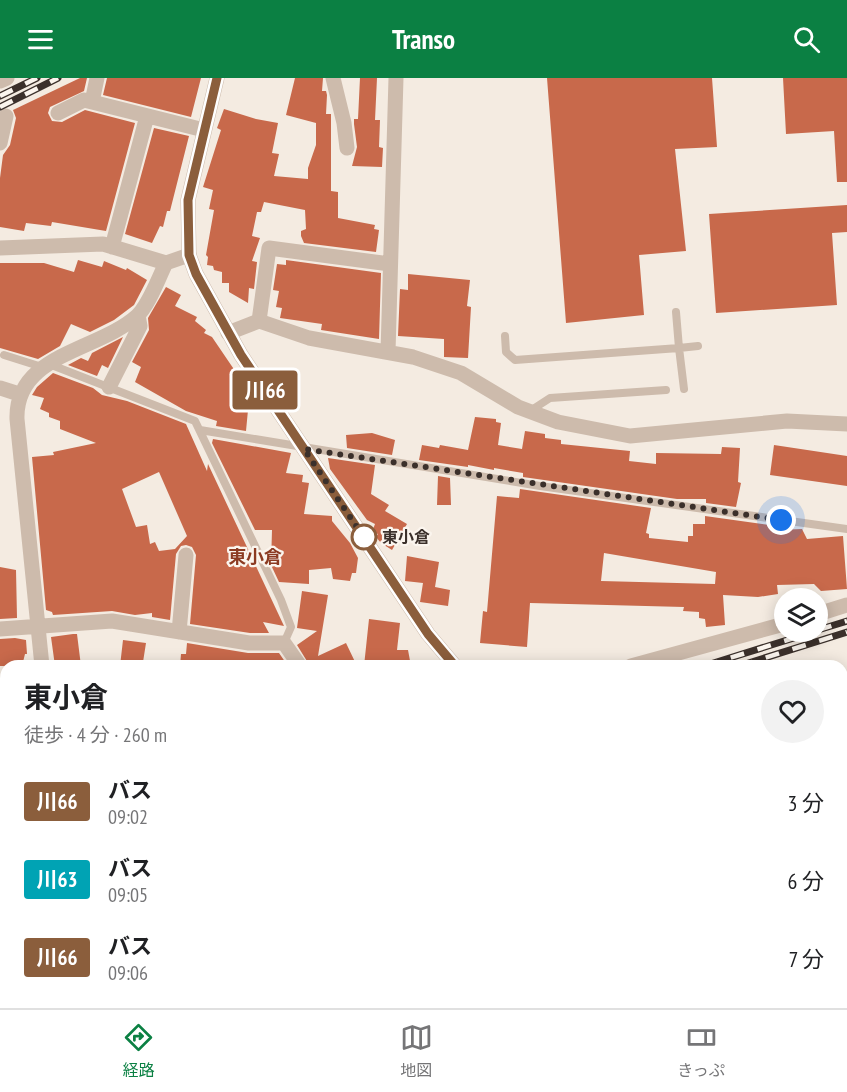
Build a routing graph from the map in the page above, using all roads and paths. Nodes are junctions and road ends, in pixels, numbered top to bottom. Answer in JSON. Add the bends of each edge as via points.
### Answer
{"nodes":[{"id":1,"x":6,"y":78,"type":"edge"},
{"id":2,"x":98,"y":78,"type":"edge"},
{"id":3,"x":217,"y":78,"type":"edge"},
{"id":4,"x":333,"y":78,"type":"edge"},
{"id":5,"x":396,"y":78,"type":"edge"},
{"id":6,"x":0,"y":81,"type":"edge"},
{"id":7,"x":92,"y":102,"type":"junction"},
{"id":8,"x":58,"y":113,"type":"dead end"},
{"id":9,"x":6,"y":116,"type":"dead end"},
{"id":10,"x":147,"y":116,"type":"junction"},
{"id":11,"x":204,"y":130,"type":"junction"},
{"id":12,"x":0,"y":143,"type":"edge"},
{"id":13,"x":347,"y":148,"type":"dead end"},
{"id":14,"x":112,"y":247,"type":"junction"},
{"id":15,"x":0,"y":248,"type":"edge"},
{"id":16,"x":189,"y":255,"type":"junction"},
{"id":17,"x":166,"y":263,"type":"junction"},
{"id":18,"x":390,"y":264,"type":"junction"},
{"id":19,"x":676,"y":312,"type":"dead end"},
{"id":20,"x":138,"y":315,"type":"junction"},
{"id":21,"x":259,"y":321,"type":"junction"},
{"id":22,"x":228,"y":333,"type":"junction"},
{"id":23,"x":505,"y":336,"type":"dead end"},
{"id":24,"x":698,"y":346,"type":"dead end"},
{"id":25,"x":679,"y":348,"type":"junction"},
{"id":26,"x":387,"y":352,"type":"junction"},
{"id":27,"x":4,"y":355,"type":"dead end"},
{"id":28,"x":45,"y":366,"type":"junction"},
{"id":29,"x":109,"y":387,"type":"junction"},
{"id":30,"x":0,"y":388,"type":"edge"},
{"id":31,"x":684,"y":389,"type":"dead end"},
{"id":32,"x":666,"y":390,"type":"dead end"},
{"id":33,"x":20,"y":394,"type":"junction"},
{"id":34,"x":530,"y":411,"type":"junction"},
{"id":35,"x":847,"y":423,"type":"edge"},
{"id":36,"x":200,"y":430,"type":"junction"},
{"id":37,"x":304,"y":449,"type":"junction"},
{"id":38,"x":847,"y":529,"type":"edge"},
{"id":39,"x":186,"y":555,"type":"dead end"},
{"id":40,"x":37,"y":627,"type":"junction"},
{"id":41,"x":774,"y":627,"type":"edge"},
{"id":42,"x":0,"y":629,"type":"edge"},
{"id":43,"x":179,"y":632,"type":"junction"},
{"id":44,"x":284,"y":643,"type":"junction"},
{"id":45,"x":678,"y":659,"type":"edge"},
{"id":46,"x":41,"y":660,"type":"edge"},
{"id":47,"x":296,"y":660,"type":"edge"},
{"id":48,"x":450,"y":660,"type":"edge"}],
"edges":[{"from":1,"to":6,"type":"street"},
{"from":2,"to":7,"type":"street"},
{"from":3,"to":11,"type":"street"},
{"from":4,"to":13,"type":"street"},
{"from":5,"to":18,"type":"street"},
{"from":7,"to":8,"type":"street","via":[[84,100]]},
{"from":7,"to":10,"type":"street"},
{"from":9,"to":12,"type":"street"},
{"from":10,"to":11,"type":"street"},
{"from":10,"to":14,"type":"street"},
{"from":11,"to":16,"type":"street","via":[[188,200]]},
{"from":14,"to":15,"type":"street","via":[[82,243]]},
{"from":14,"to":17,"type":"street"},
{"from":16,"to":17,"type":"street"},
{"from":16,"to":22,"type":"street"},
{"from":17,"to":20,"type":"street"},
{"from":18,"to":21,"type":"street","via":[[269,248]]},
{"from":18,"to":26,"type":"street"},
{"from":19,"to":25,"type":"lane"},
{"from":20,"to":28,"type":"street"},
{"from":20,"to":29,"type":"street","via":[[140,326]]},
{"from":21,"to":22,"type":"street"},
{"from":21,"to":26,"type":"street","via":[[309,338]]},
{"from":22,"to":37,"type":"street"},
{"from":23,"to":25,"type":"lane","via":[[506,352],[515,360]]},
{"from":24,"to":25,"type":"lane"},
{"from":25,"to":31,"type":"lane"},
{"from":26,"to":34,"type":"street","via":[[461,373]]},
{"from":27,"to":28,"type":"lane"},
{"from":28,"to":29,"type":"lane"},
{"from":28,"to":33,"type":"street","via":[[36,371]]},
{"from":29,"to":36,"type":"lane","via":[[195,421]]},
{"from":30,"to":33,"type":"street"},
{"from":32,"to":34,"type":"lane","via":[[550,398]]},
{"from":33,"to":40,"type":"street","via":[[17,419]]},
{"from":34,"to":35,"type":"street","via":[[558,422],[630,436],[787,421]]},
{"from":36,"to":37,"type":"lane"},
{"from":36,"to":44,"type":"lane","via":[[281,600],[291,627]]},
{"from":37,"to":38,"type":"lane"},
{"from":37,"to":48,"type":"street","via":[[428,634]]},
{"from":39,"to":43,"type":"street"},
{"from":40,"to":42,"type":"street"},
{"from":40,"to":43,"type":"street","via":[[112,621]]},
{"from":40,"to":46,"type":"street"},
{"from":41,"to":45,"type":"street"},
{"from":43,"to":44,"type":"street","via":[[249,643]]},
{"from":44,"to":47,"type":"street"}]}
